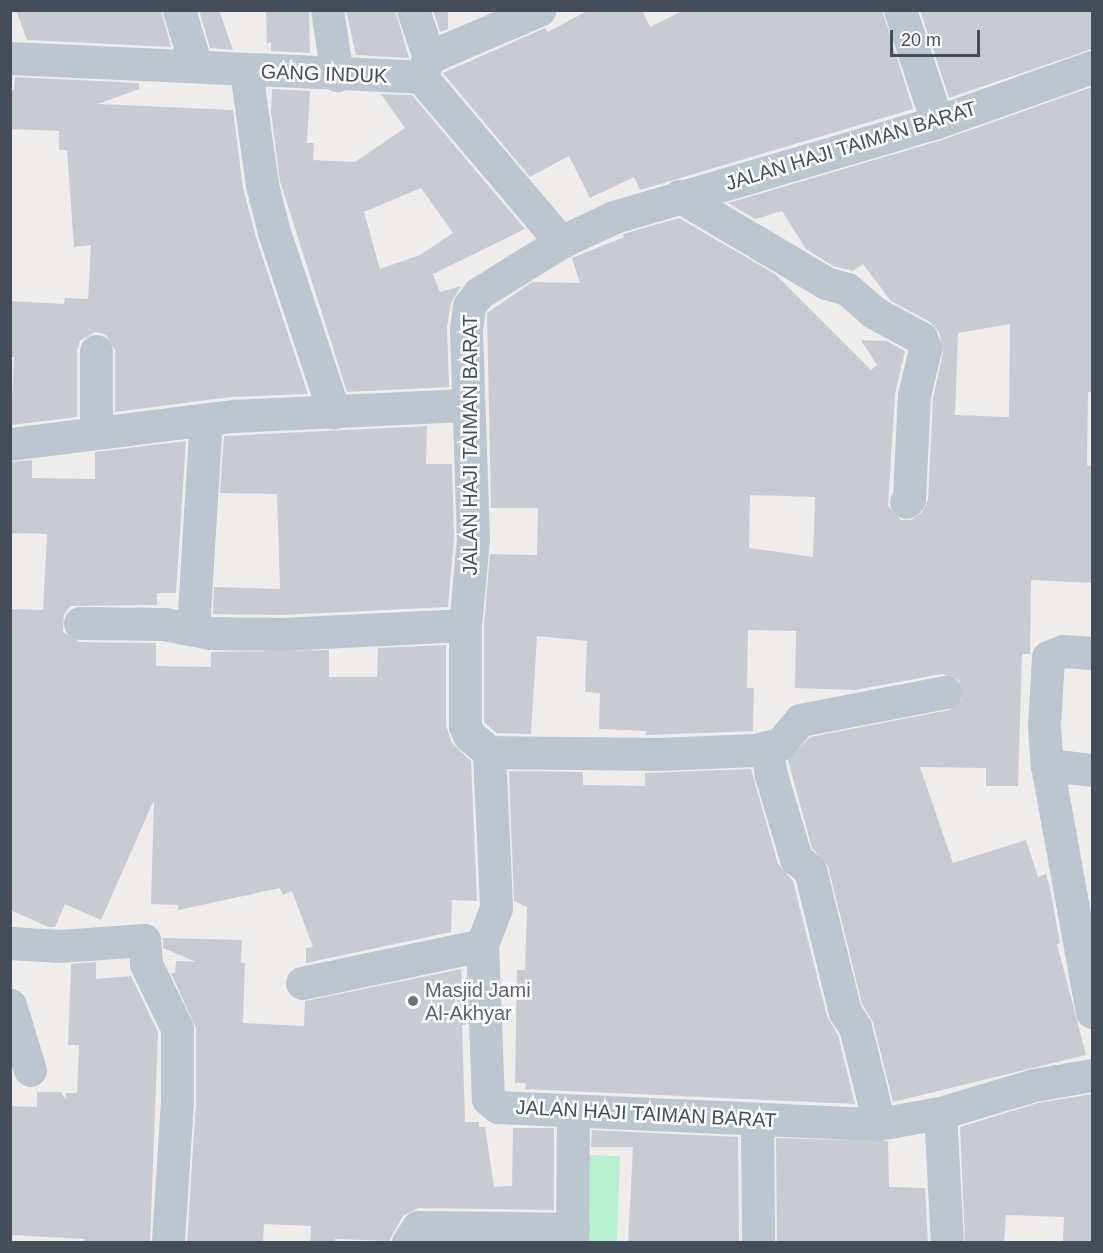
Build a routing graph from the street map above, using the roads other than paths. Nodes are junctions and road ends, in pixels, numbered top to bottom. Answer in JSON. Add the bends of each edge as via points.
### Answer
{"nodes":[{"id":1,"x":179,"y":10,"type":"edge"},
{"id":2,"x":327,"y":10,"type":"edge"},
{"id":3,"x":413,"y":10,"type":"edge"},
{"id":4,"x":539,"y":10,"type":"edge"},
{"id":5,"x":900,"y":10,"type":"edge"},
{"id":6,"x":10,"y":58,"type":"edge"},
{"id":7,"x":196,"y":66,"type":"junction"},
{"id":8,"x":425,"y":67,"type":"junction"},
{"id":9,"x":1092,"y":67,"type":"edge"},
{"id":10,"x":246,"y":71,"type":"junction"},
{"id":11,"x":337,"y":75,"type":"junction"},
{"id":12,"x":937,"y":122,"type":"junction"},
{"id":13,"x":679,"y":196,"type":"junction"},
{"id":14,"x":561,"y":242,"type":"junction"},
{"id":15,"x":96,"y":351,"type":"dead end"},
{"id":16,"x":466,"y":405,"type":"junction"},
{"id":17,"x":334,"y":412,"type":"junction"},
{"id":18,"x":206,"y":419,"type":"junction"},
{"id":19,"x":96,"y":432,"type":"junction"},
{"id":20,"x":10,"y":444,"type":"edge"},
{"id":21,"x":906,"y":502,"type":"dead end"},
{"id":22,"x":80,"y":623,"type":"dead end"},
{"id":23,"x":465,"y":625,"type":"junction"},
{"id":24,"x":193,"y":629,"type":"junction"},
{"id":25,"x":1092,"y":653,"type":"edge"},
{"id":26,"x":945,"y":692,"type":"dead end"},
{"id":27,"x":767,"y":748,"type":"junction"},
{"id":28,"x":489,"y":752,"type":"junction"},
{"id":29,"x":1047,"y":765,"type":"junction"},
{"id":30,"x":1092,"y":770,"type":"edge"},
{"id":31,"x":1082,"y":899,"type":"edge"},
{"id":32,"x":10,"y":943,"type":"edge"},
{"id":33,"x":482,"y":945,"type":"junction"},
{"id":34,"x":302,"y":983,"type":"dead end"},
{"id":35,"x":10,"y":1005,"type":"edge"},
{"id":36,"x":1092,"y":1012,"type":"edge"},
{"id":37,"x":30,"y":1071,"type":"dead end"},
{"id":38,"x":1092,"y":1075,"type":"edge"},
{"id":39,"x":573,"y":1111,"type":"junction"},
{"id":40,"x":940,"y":1113,"type":"junction"},
{"id":41,"x":758,"y":1119,"type":"junction"},
{"id":42,"x":879,"y":1124,"type":"junction"},
{"id":43,"x":573,"y":1236,"type":"edge"},
{"id":44,"x":168,"y":1242,"type":"edge"},
{"id":45,"x":408,"y":1242,"type":"edge"},
{"id":46,"x":758,"y":1242,"type":"edge"},
{"id":47,"x":947,"y":1242,"type":"edge"}],
"edges":[{"from":1,"to":7,"type":"street"},
{"from":2,"to":11,"type":"street"},
{"from":3,"to":8,"type":"street"},
{"from":4,"to":8,"type":"street"},
{"from":5,"to":12,"type":"street"},
{"from":6,"to":7,"type":"street","name":"GANG INDUK"},
{"from":7,"to":10,"type":"street","name":"GANG INDUK"},
{"from":8,"to":11,"type":"street","name":"GANG INDUK"},
{"from":8,"to":14,"type":"street"},
{"from":9,"to":12,"type":"street","name":"JALAN HAJI TAIMAN BARAT"},
{"from":10,"to":11,"type":"street","name":"GANG INDUK"},
{"from":10,"to":17,"type":"street","via":[[262,185],[274,232]]},
{"from":12,"to":13,"type":"street","name":"JALAN HAJI TAIMAN BARAT"},
{"from":13,"to":14,"type":"street","name":"JALAN HAJI TAIMAN BARAT","via":[[614,217]]},
{"from":13,"to":21,"type":"street","via":[[826,283],[847,289],[873,312],[921,338],[925,349],[914,394]]},
{"from":14,"to":16,"type":"street","name":"JALAN HAJI TAIMAN BARAT","via":[[488,286],[470,306]]},
{"from":15,"to":19,"type":"street"},
{"from":16,"to":17,"type":"street"},
{"from":16,"to":23,"type":"street","name":"JALAN HAJI TAIMAN BARAT","via":[[473,539]]},
{"from":17,"to":18,"type":"street"},
{"from":18,"to":19,"type":"street"},
{"from":18,"to":24,"type":"street"},
{"from":19,"to":20,"type":"street"},
{"from":22,"to":24,"type":"street","via":[[164,624]]},
{"from":23,"to":24,"type":"street","via":[[281,634]]},
{"from":23,"to":28,"type":"street","name":"JALAN HAJI TAIMAN BARAT","via":[[465,726],[469,735]]},
{"from":25,"to":29,"type":"street","via":[[1056,652],[1045,662]]},
{"from":26,"to":27,"type":"street","via":[[800,720],[780,744]]},
{"from":27,"to":28,"type":"street","via":[[658,754]]},
{"from":27,"to":42,"type":"street","via":[[796,859],[810,870],[845,1012],[855,1027]]},
{"from":28,"to":33,"type":"street","name":"JALAN HAJI TAIMAN BARAT","via":[[496,908]]},
{"from":29,"to":30,"type":"street"},
{"from":29,"to":31,"type":"street"},
{"from":31,"to":36,"type":"street"},
{"from":32,"to":44,"type":"street","via":[[60,946],[144,940],[146,964],[177,1028],[177,1101]]},
{"from":33,"to":34,"type":"street"},
{"from":33,"to":39,"type":"street","name":"JALAN HAJI TAIMAN BARAT","via":[[488,1099],[498,1107]]},
{"from":35,"to":37,"type":"street"},
{"from":38,"to":40,"type":"street","name":"JALAN HAJI TAIMAN BARAT","via":[[1034,1085]]},
{"from":39,"to":41,"type":"street","name":"JALAN HAJI TAIMAN BARAT"},
{"from":39,"to":43,"type":"street"},
{"from":40,"to":42,"type":"street","name":"JALAN HAJI TAIMAN BARAT"},
{"from":40,"to":47,"type":"street"},
{"from":41,"to":42,"type":"street","name":"JALAN HAJI TAIMAN BARAT"},
{"from":41,"to":46,"type":"street"},
{"from":43,"to":45,"type":"street","via":[[418,1227]]}]}
